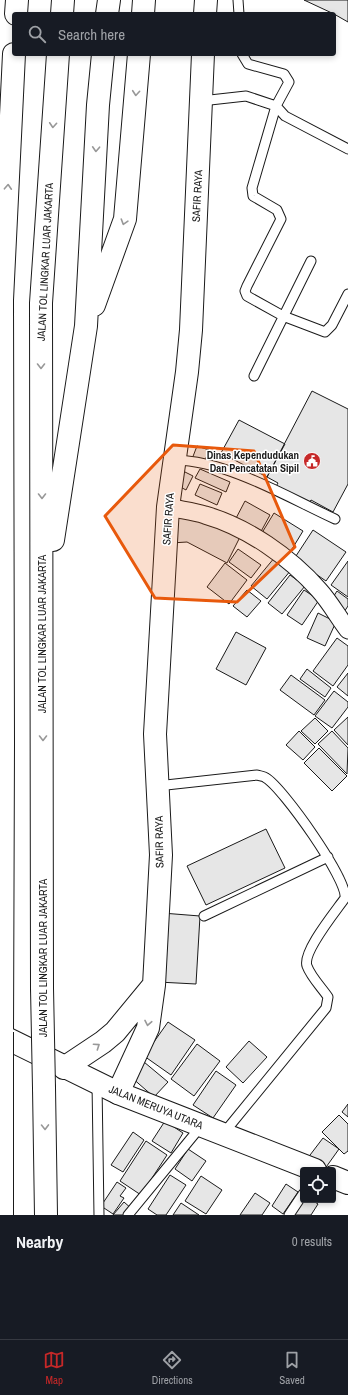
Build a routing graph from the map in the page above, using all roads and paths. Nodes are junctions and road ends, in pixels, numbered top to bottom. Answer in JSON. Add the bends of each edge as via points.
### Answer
{"nodes":[{"id":1,"x":17,"y":0,"type":"edge"},
{"id":2,"x":63,"y":0,"type":"edge"},
{"id":3,"x":109,"y":0,"type":"edge"},
{"id":4,"x":144,"y":0,"type":"edge"},
{"id":5,"x":206,"y":0,"type":"edge"},
{"id":6,"x":238,"y":0,"type":"edge"},
{"id":7,"x":16,"y":12,"type":"edge"},
{"id":8,"x":62,"y":12,"type":"edge"},
{"id":9,"x":107,"y":12,"type":"edge"},
{"id":10,"x":143,"y":12,"type":"edge"},
{"id":11,"x":205,"y":12,"type":"edge"},
{"id":12,"x":239,"y":12,"type":"edge"},
{"id":13,"x":14,"y":56,"type":"edge"},
{"id":14,"x":58,"y":56,"type":"edge"},
{"id":15,"x":103,"y":56,"type":"edge"},
{"id":16,"x":139,"y":56,"type":"edge"},
{"id":17,"x":203,"y":56,"type":"edge"},
{"id":18,"x":243,"y":56,"type":"edge"},
{"id":19,"x":201,"y":101,"type":"junction"},
{"id":20,"x":276,"y":106,"type":"junction"},
{"id":21,"x":348,"y":150,"type":"edge"},
{"id":22,"x":311,"y":261,"type":"dead end"},
{"id":23,"x":348,"y":294,"type":"edge"},
{"id":24,"x":283,"y":316,"type":"junction"},
{"id":25,"x":86,"y":326,"type":"junction"},
{"id":26,"x":254,"y":376,"type":"dead end"},
{"id":27,"x":174,"y":460,"type":"junction"},
{"id":28,"x":168,"y":507,"type":"junction"},
{"id":29,"x":335,"y":520,"type":"dead end"},
{"id":30,"x":43,"y":606,"type":"junction"},
{"id":31,"x":348,"y":630,"type":"edge"},
{"id":32,"x":2,"y":738,"type":"edge"},
{"id":33,"x":157,"y":786,"type":"junction"},
{"id":34,"x":328,"y":857,"type":"junction"},
{"id":35,"x":204,"y":916,"type":"dead end"},
{"id":36,"x":154,"y":985,"type":"junction"},
{"id":37,"x":0,"y":1035,"type":"edge"},
{"id":38,"x":64,"y":1068,"type":"junction"},
{"id":39,"x":97,"y":1083,"type":"junction"},
{"id":40,"x":118,"y":1093,"type":"junction"},
{"id":41,"x":202,"y":1125,"type":"junction"},
{"id":42,"x":223,"y":1134,"type":"junction"},
{"id":43,"x":307,"y":1167,"type":"edge"},
{"id":44,"x":336,"y":1178,"type":"edge"},
{"id":45,"x":348,"y":1183,"type":"edge"},
{"id":46,"x":300,"y":1198,"type":"edge"},
{"id":47,"x":2,"y":1215,"type":"edge"},
{"id":48,"x":46,"y":1215,"type":"edge"},
{"id":49,"x":99,"y":1215,"type":"edge"},
{"id":50,"x":128,"y":1215,"type":"edge"},
{"id":51,"x":289,"y":1215,"type":"edge"}],
"edges":[{"from":1,"to":7,"type":"main road"},
{"from":2,"to":8,"type":"main road"},
{"from":3,"to":9,"type":"main road"},
{"from":4,"to":10,"type":"main road"},
{"from":5,"to":11,"type":"main road"},
{"from":6,"to":12,"type":"lane"},
{"from":32,"to":13,"type":"main road","one_way":true,"via":[[2,300]]},
{"from":14,"to":30,"type":"main road","name":"JALAN TOL LINGKAR LUAR JAKARTA","one_way":true,"via":[[41,303]]},
{"from":15,"to":25,"type":"main road","one_way":true},
{"from":16,"to":25,"type":"main road","one_way":true,"via":[[125,219]]},
{"from":17,"to":19,"type":"main road","name":"SAFIR RAYA"},
{"from":18,"to":20,"type":"lane","via":[[250,65],[287,77],[289,82]]},
{"from":19,"to":20,"type":"lane","via":[[246,96]]},
{"from":19,"to":27,"type":"main road","name":"SAFIR RAYA","via":[[187,372]]},
{"from":20,"to":21,"type":"lane","via":[[285,116]]},
{"from":20,"to":24,"type":"lane","via":[[252,188],[253,196],[278,210],[281,219],[245,291],[255,302]]},
{"from":22,"to":24,"type":"lane"},
{"from":23,"to":24,"type":"lane","via":[[332,325],[325,332]]},
{"from":24,"to":26,"type":"lane"},
{"from":25,"to":30,"type":"main road"},
{"from":27,"to":28,"type":"main road","name":"SAFIR RAYA"},
{"from":27,"to":29,"type":"lane","via":[[187,460],[240,474]]},
{"from":28,"to":31,"type":"street","via":[[205,515],[235,527],[268,545],[298,568],[319,590]]},
{"from":28,"to":33,"type":"main road","name":"SAFIR RAYA","via":[[155,734]]},
{"from":30,"to":48,"type":"main road","name":"JALAN TOL LINGKAR LUAR JAKARTA","one_way":true,"bridge":true,"via":[[42,988]]},
{"from":32,"to":47,"type":"main road","bridge":true},
{"from":33,"to":34,"type":"lane","via":[[257,776],[267,778],[285,798]]},
{"from":33,"to":36,"type":"main road","name":"SAFIR RAYA","via":[[161,855]]},
{"from":34,"to":35,"type":"lane"},
{"from":34,"to":42,"type":"lane","via":[[337,871],[346,896],[312,947],[307,963],[328,997],[328,1003]]},
{"from":38,"to":36,"type":"main road","one_way":true,"via":[[115,1032]]},
{"from":36,"to":40,"type":"main road","name":"SAFIR RAYA","one_way":true,"via":[[148,1028]]},
{"from":37,"to":38,"type":"main road","name":"JALAN MERUYA UTARA"},
{"from":38,"to":39,"type":"main road","name":"JALAN MERUYA UTARA"},
{"from":39,"to":40,"type":"main road","name":"JALAN MERUYA UTARA"},
{"from":39,"to":49,"type":"lane"},
{"from":40,"to":41,"type":"main road","name":"JALAN MERUYA UTARA"},
{"from":41,"to":42,"type":"main road","name":"JALAN MERUYA UTARA"},
{"from":41,"to":50,"type":"lane"},
{"from":42,"to":43,"type":"main road","name":"JALAN MERUYA UTARA"},
{"from":44,"to":45,"type":"main road"},
{"from":46,"to":51,"type":"lane"}]}
